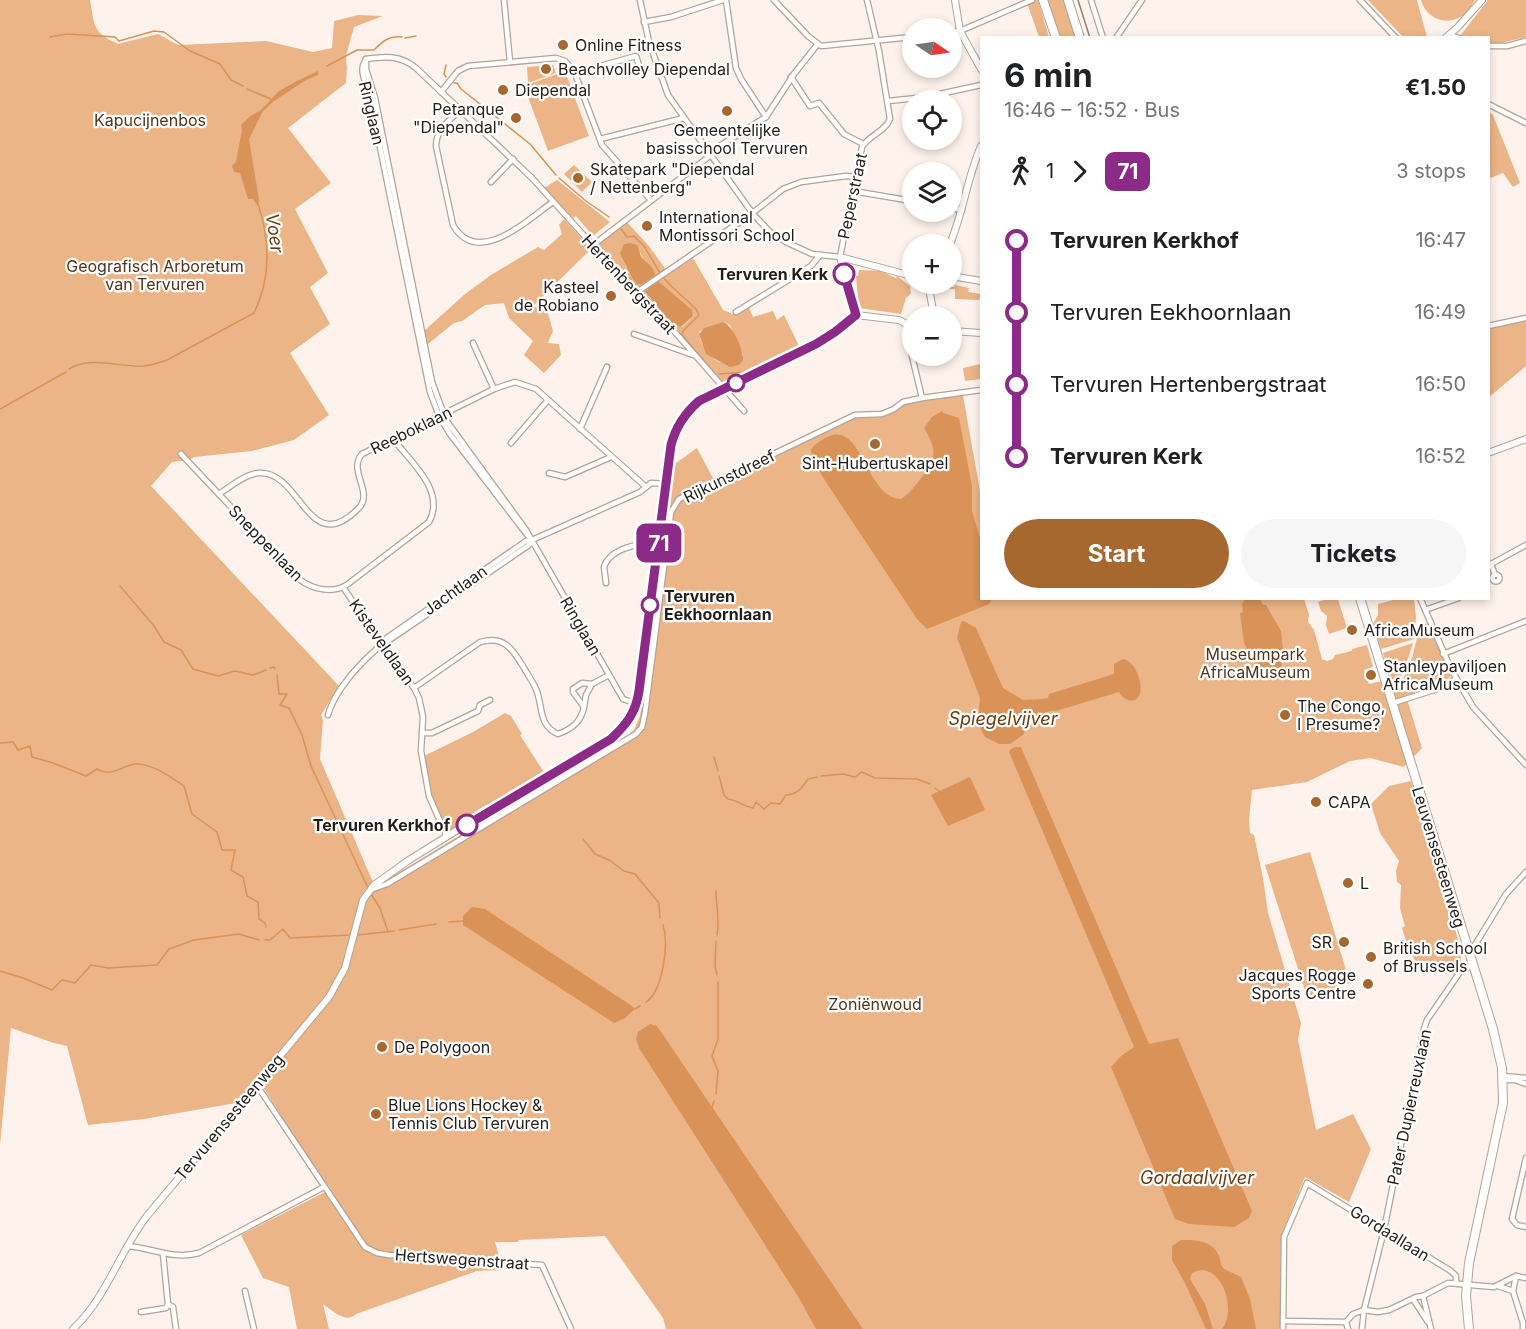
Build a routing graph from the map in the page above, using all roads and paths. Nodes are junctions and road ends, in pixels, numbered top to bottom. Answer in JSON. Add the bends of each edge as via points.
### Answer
{"nodes":[{"id":1,"x":504,"y":0,"type":"edge"},
{"id":2,"x":640,"y":0,"type":"edge"},
{"id":3,"x":724,"y":0,"type":"edge"},
{"id":4,"x":774,"y":0,"type":"edge"},
{"id":5,"x":867,"y":0,"type":"edge"},
{"id":6,"x":955,"y":0,"type":"edge"},
{"id":7,"x":1032,"y":0,"type":"edge"},
{"id":8,"x":1043,"y":0,"type":"edge"},
{"id":9,"x":1068,"y":0,"type":"edge"},
{"id":10,"x":1091,"y":0,"type":"edge"},
{"id":11,"x":1142,"y":0,"type":"edge"},
{"id":12,"x":1360,"y":0,"type":"edge"},
{"id":13,"x":1482,"y":0,"type":"edge"},
{"id":14,"x":958,"y":18,"type":"edge"},
{"id":15,"x":644,"y":22,"type":"junction"},
{"id":16,"x":962,"y":30,"type":"edge"},
{"id":17,"x":962,"y":35,"type":"edge"},
{"id":18,"x":1055,"y":36,"type":"edge"},
{"id":19,"x":1079,"y":36,"type":"edge"},
{"id":20,"x":1102,"y":36,"type":"edge"},
{"id":21,"x":1117,"y":36,"type":"edge"},
{"id":22,"x":1394,"y":36,"type":"edge"},
{"id":23,"x":1447,"y":36,"type":"edge"},
{"id":24,"x":902,"y":38,"type":"edge"},
{"id":25,"x":877,"y":41,"type":"junction"},
{"id":26,"x":1526,"y":41,"type":"edge"},
{"id":27,"x":817,"y":45,"type":"junction"},
{"id":28,"x":1490,"y":46,"type":"edge"},
{"id":29,"x":366,"y":59,"type":"joint"},
{"id":30,"x":510,"y":62,"type":"junction"},
{"id":31,"x":980,"y":67,"type":"edge"},
{"id":32,"x":640,"y":69,"type":"dead end"},
{"id":33,"x":575,"y":73,"type":"junction"},
{"id":34,"x":791,"y":77,"type":"junction"},
{"id":35,"x":980,"y":85,"type":"edge"},
{"id":36,"x":441,"y":92,"type":"junction"},
{"id":37,"x":888,"y":101,"type":"junction"},
{"id":38,"x":1490,"y":105,"type":"edge"},
{"id":39,"x":460,"y":110,"type":"junction"},
{"id":40,"x":766,"y":117,"type":"junction"},
{"id":41,"x":684,"y":118,"type":"junction"},
{"id":42,"x":1526,"y":123,"type":"edge"},
{"id":43,"x":600,"y":140,"type":"junction"},
{"id":44,"x":863,"y":144,"type":"junction"},
{"id":45,"x":980,"y":148,"type":"edge"},
{"id":46,"x":710,"y":153,"type":"junction"},
{"id":47,"x":513,"y":159,"type":"junction"},
{"id":48,"x":856,"y":177,"type":"junction"},
{"id":49,"x":491,"y":182,"type":"dead end"},
{"id":50,"x":854,"y":191,"type":"junction"},
{"id":51,"x":650,"y":199,"type":"junction"},
{"id":52,"x":902,"y":199,"type":"edge"},
{"id":53,"x":553,"y":202,"type":"junction"},
{"id":54,"x":962,"y":210,"type":"edge"},
{"id":55,"x":753,"y":214,"type":"junction"},
{"id":56,"x":593,"y":245,"type":"junction"},
{"id":57,"x":820,"y":255,"type":"junction"},
{"id":58,"x":840,"y":257,"type":"junction"},
{"id":59,"x":902,"y":273,"type":"edge"},
{"id":60,"x":962,"y":278,"type":"edge"},
{"id":61,"x":980,"y":281,"type":"edge"},
{"id":62,"x":637,"y":292,"type":"junction"},
{"id":63,"x":736,"y":312,"type":"dead end"},
{"id":64,"x":856,"y":315,"type":"junction"},
{"id":65,"x":1526,"y":318,"type":"edge"},
{"id":66,"x":902,"y":322,"type":"edge"},
{"id":67,"x":1490,"y":326,"type":"edge"},
{"id":68,"x":962,"y":332,"type":"edge"},
{"id":69,"x":980,"y":333,"type":"edge"},
{"id":70,"x":634,"y":334,"type":"dead end"},
{"id":71,"x":473,"y":343,"type":"dead end"},
{"id":72,"x":693,"y":355,"type":"junction"},
{"id":73,"x":914,"y":366,"type":"edge"},
{"id":74,"x":607,"y":367,"type":"dead end"},
{"id":75,"x":494,"y":389,"type":"junction"},
{"id":76,"x":723,"y":389,"type":"junction"},
{"id":77,"x":980,"y":390,"type":"edge"},
{"id":78,"x":922,"y":398,"type":"junction"},
{"id":79,"x":548,"y":400,"type":"junction"},
{"id":80,"x":744,"y":411,"type":"dead end"},
{"id":81,"x":441,"y":416,"type":"junction"},
{"id":82,"x":580,"y":429,"type":"junction"},
{"id":83,"x":393,"y":439,"type":"junction"},
{"id":84,"x":1526,"y":439,"type":"edge"},
{"id":85,"x":511,"y":443,"type":"dead end"},
{"id":86,"x":1490,"y":452,"type":"edge"},
{"id":87,"x":182,"y":454,"type":"dead end"},
{"id":88,"x":611,"y":457,"type":"junction"},
{"id":89,"x":549,"y":473,"type":"dead end"},
{"id":90,"x":666,"y":484,"type":"junction"},
{"id":91,"x":646,"y":487,"type":"junction"},
{"id":92,"x":219,"y":494,"type":"junction"},
{"id":93,"x":532,"y":540,"type":"junction"},
{"id":94,"x":659,"y":544,"type":"junction"},
{"id":95,"x":1526,"y":545,"type":"edge"},
{"id":96,"x":606,"y":583,"type":"dead end"},
{"id":97,"x":1490,"y":584,"type":"edge"},
{"id":98,"x":344,"y":587,"type":"junction"},
{"id":99,"x":1361,"y":600,"type":"edge"},
{"id":100,"x":1421,"y":600,"type":"edge"},
{"id":101,"x":1454,"y":600,"type":"edge"},
{"id":102,"x":1426,"y":612,"type":"junction"},
{"id":103,"x":1526,"y":621,"type":"edge"},
{"id":104,"x":382,"y":645,"type":"junction"},
{"id":105,"x":1443,"y":654,"type":"junction"},
{"id":106,"x":609,"y":675,"type":"junction"},
{"id":107,"x":1456,"y":680,"type":"junction"},
{"id":108,"x":592,"y":684,"type":"junction"},
{"id":109,"x":414,"y":688,"type":"junction"},
{"id":110,"x":490,"y":700,"type":"dead end"},
{"id":111,"x":1393,"y":703,"type":"junction"},
{"id":112,"x":637,"y":704,"type":"junction"},
{"id":113,"x":584,"y":707,"type":"junction"},
{"id":114,"x":328,"y":715,"type":"dead end"},
{"id":115,"x":422,"y":733,"type":"junction"},
{"id":116,"x":1526,"y":765,"type":"edge"},
{"id":117,"x":447,"y":837,"type":"junction"},
{"id":118,"x":1526,"y":872,"type":"edge"},
{"id":119,"x":369,"y":890,"type":"junction"},
{"id":120,"x":1474,"y":945,"type":"dead end"},
{"id":121,"x":1473,"y":965,"type":"junction"},
{"id":122,"x":1503,"y":1078,"type":"junction"},
{"id":123,"x":1526,"y":1078,"type":"edge"},
{"id":124,"x":256,"y":1084,"type":"junction"},
{"id":125,"x":1526,"y":1084,"type":"edge"},
{"id":126,"x":1526,"y":1158,"type":"edge"},
{"id":127,"x":324,"y":1187,"type":"junction"},
{"id":128,"x":1526,"y":1227,"type":"edge"},
{"id":129,"x":1384,"y":1230,"type":"junction"},
{"id":130,"x":127,"y":1246,"type":"junction"},
{"id":131,"x":163,"y":1254,"type":"junction"},
{"id":132,"x":1516,"y":1276,"type":"junction"},
{"id":133,"x":1526,"y":1278,"type":"edge"},
{"id":134,"x":1456,"y":1283,"type":"junction"},
{"id":135,"x":1467,"y":1284,"type":"junction"},
{"id":136,"x":1498,"y":1286,"type":"junction"},
{"id":137,"x":245,"y":1291,"type":"dead end"},
{"id":138,"x":1513,"y":1291,"type":"junction"},
{"id":139,"x":1424,"y":1296,"type":"junction"},
{"id":140,"x":1413,"y":1299,"type":"junction"},
{"id":141,"x":168,"y":1304,"type":"junction"},
{"id":142,"x":1364,"y":1310,"type":"junction"},
{"id":143,"x":141,"y":1312,"type":"dead end"},
{"id":144,"x":1283,"y":1321,"type":"junction"},
{"id":145,"x":1346,"y":1322,"type":"junction"},
{"id":146,"x":1524,"y":1325,"type":"edge"},
{"id":147,"x":1430,"y":1328,"type":"edge"},
{"id":148,"x":73,"y":1329,"type":"edge"},
{"id":149,"x":176,"y":1329,"type":"edge"},
{"id":150,"x":254,"y":1329,"type":"edge"},
{"id":151,"x":571,"y":1329,"type":"edge"},
{"id":152,"x":1283,"y":1329,"type":"edge"},
{"id":153,"x":1348,"y":1329,"type":"edge"},
{"id":154,"x":1362,"y":1329,"type":"edge"},
{"id":155,"x":1469,"y":1329,"type":"edge"}],
"edges":[{"from":1,"to":30,"type":"street"},
{"from":2,"to":15,"type":"street"},
{"from":3,"to":15,"type":"street"},
{"from":3,"to":40,"type":"street","via":[[736,68]]},
{"from":4,"to":27,"type":"street"},
{"from":5,"to":25,"type":"street","name":"Peperstraat"},
{"from":6,"to":14,"type":"street"},
{"from":7,"to":16,"type":"street"},
{"from":8,"to":18,"type":"main road"},
{"from":9,"to":19,"type":"main road"},
{"from":10,"to":20,"type":"street"},
{"from":11,"to":21,"type":"street"},
{"from":12,"to":22,"type":"street"},
{"from":13,"to":23,"type":"street"},
{"from":15,"to":41,"type":"street","via":[[668,95]]},
{"from":17,"to":31,"type":"street"},
{"from":24,"to":25,"type":"street"},
{"from":25,"to":27,"type":"street"},
{"from":25,"to":37,"type":"street","name":"Peperstraat"},
{"from":26,"to":28,"type":"street"},
{"from":27,"to":34,"type":"street"},
{"from":29,"to":36,"type":"street","name":"Hertenbergstraat","via":[[389,56],[403,60]]},
{"from":29,"to":81,"type":"street","name":"Ringlaan"},
{"from":30,"to":33,"type":"street","via":[[556,58],[569,64]]},
{"from":30,"to":36,"type":"street","via":[[464,68]]},
{"from":32,"to":33,"type":"street","via":[[636,56]]},
{"from":33,"to":43,"type":"street"},
{"from":34,"to":40,"type":"street"},
{"from":34,"to":44,"type":"street","via":[[810,106],[819,103],[844,134]]},
{"from":35,"to":37,"type":"street"},
{"from":36,"to":39,"type":"street","name":"Hertenbergstraat"},
{"from":37,"to":44,"type":"street","name":"Peperstraat","via":[[888,124]]},
{"from":38,"to":42,"type":"street"},
{"from":39,"to":47,"type":"street","name":"Hertenbergstraat"},
{"from":39,"to":53,"type":"street","via":[[436,138],[453,225],[460,234],[472,241],[493,241]]},
{"from":40,"to":46,"type":"street"},
{"from":41,"to":43,"type":"street"},
{"from":41,"to":46,"type":"street"},
{"from":43,"to":51,"type":"street"},
{"from":44,"to":48,"type":"street","name":"Peperstraat"},
{"from":45,"to":54,"type":"street"},
{"from":46,"to":51,"type":"street"},
{"from":46,"to":55,"type":"street"},
{"from":47,"to":49,"type":"street"},
{"from":47,"to":53,"type":"street","name":"Hertenbergstraat"},
{"from":48,"to":50,"type":"street","name":"Peperstraat"},
{"from":48,"to":55,"type":"street","via":[[795,184],[781,190]]},
{"from":50,"to":52,"type":"street"},
{"from":50,"to":58,"type":"street","name":"Peperstraat"},
{"from":51,"to":56,"type":"street"},
{"from":53,"to":56,"type":"street","name":"Hertenbergstraat"},
{"from":55,"to":57,"type":"street","via":[[786,242]]},
{"from":55,"to":62,"type":"street"},
{"from":56,"to":62,"type":"street","name":"Hertenbergstraat"},
{"from":57,"to":58,"type":"street"},
{"from":57,"to":63,"type":"street","via":[[811,266]]},
{"from":58,"to":59,"type":"street"},
{"from":58,"to":64,"type":"street"},
{"from":60,"to":61,"type":"street"},
{"from":62,"to":72,"type":"street","name":"Hertenbergstraat"},
{"from":64,"to":66,"type":"street"},
{"from":64,"to":76,"type":"street","via":[[816,344]]},
{"from":65,"to":67,"type":"street"},
{"from":68,"to":69,"type":"street"},
{"from":70,"to":72,"type":"street"},
{"from":71,"to":75,"type":"street"},
{"from":72,"to":76,"type":"street","name":"Hertenbergstraat"},
{"from":73,"to":78,"type":"street"},
{"from":74,"to":82,"type":"street"},
{"from":75,"to":79,"type":"street","name":"Reeboklaan","via":[[508,383],[523,383]]},
{"from":75,"to":81,"type":"street","name":"Reeboklaan"},
{"from":76,"to":80,"type":"street","name":"Hertenbergstraat"},
{"from":76,"to":90,"type":"street","via":[[699,401],[681,421],[671,444]]},
{"from":77,"to":78,"type":"street"},
{"from":78,"to":119,"type":"street","name":"Rijkunstdreef","via":[[903,402],[882,414],[855,415],[679,499],[671,512],[642,727],[387,884]]},
{"from":79,"to":82,"type":"street","name":"Reeboklaan"},
{"from":79,"to":85,"type":"street"},
{"from":81,"to":83,"type":"street","name":"Reeboklaan"},
{"from":81,"to":93,"type":"street","name":"Ringlaan"},
{"from":82,"to":88,"type":"street","name":"Reeboklaan"},
{"from":83,"to":92,"type":"street","name":"Reeboklaan","via":[[359,456],[357,468],[363,499],[358,509],[334,525],[319,522],[268,473],[251,474]]},
{"from":83,"to":98,"type":"street","via":[[430,487],[434,514],[429,522]]},
{"from":84,"to":86,"type":"street"},
{"from":87,"to":92,"type":"street","name":"Sneppenlaan"},
{"from":88,"to":89,"type":"street","via":[[565,477]]},
{"from":88,"to":91,"type":"street","name":"Reeboklaan"},
{"from":90,"to":91,"type":"street","name":"Jachtlaan","via":[[651,483]]},
{"from":90,"to":94,"type":"street"},
{"from":91,"to":93,"type":"street","name":"Jachtlaan"},
{"from":92,"to":98,"type":"street","name":"Sneppenlaan","via":[[304,583],[320,589]]},
{"from":93,"to":104,"type":"street","name":"Jachtlaan","via":[[423,612]]},
{"from":93,"to":106,"type":"street","name":"Ringlaan"},
{"from":94,"to":96,"type":"street","via":[[640,544],[611,555],[604,567]]},
{"from":94,"to":112,"type":"street"},
{"from":95,"to":97,"type":"street","via":[[1491,564],[1499,579]]},
{"from":98,"to":104,"type":"street","name":"Kisteveldlaan"},
{"from":99,"to":111,"type":"main road","name":"Leuvensesteenweg"},
{"from":100,"to":102,"type":"street"},
{"from":101,"to":102,"type":"street"},
{"from":102,"to":105,"type":"street"},
{"from":103,"to":105,"type":"street"},
{"from":104,"to":109,"type":"street","name":"Kisteveldlaan"},
{"from":104,"to":114,"type":"street","name":"Jachtlaan","via":[[346,682]]},
{"from":105,"to":107,"type":"street"},
{"from":106,"to":108,"type":"street"},
{"from":106,"to":112,"type":"street","name":"Ringlaan","via":[[623,699]]},
{"from":107,"to":111,"type":"street"},
{"from":107,"to":116,"type":"street","via":[[1473,707]]},
{"from":108,"to":113,"type":"street"},
{"from":108,"to":113,"type":"street","via":[[582,683],[573,689]]},
{"from":109,"to":113,"type":"street","via":[[480,642],[492,640],[507,644],[512,650],[536,690],[540,713],[555,733],[576,725]]},
{"from":109,"to":115,"type":"street","name":"Kisteveldlaan","via":[[421,707]]},
{"from":110,"to":115,"type":"street","via":[[480,705],[478,711],[432,733]]},
{"from":111,"to":121,"type":"main road","name":"Leuvensesteenweg"},
{"from":112,"to":117,"type":"street","via":[[626,725],[611,739]]},
{"from":115,"to":117,"type":"street","name":"Kisteveldlaan","via":[[429,796]]},
{"from":117,"to":119,"type":"street"},
{"from":118,"to":120,"type":"street","via":[[1503,898]]},
{"from":119,"to":124,"type":"street","name":"Tervurensesteenweg","via":[[342,976]]},
{"from":121,"to":122,"type":"main road","name":"Leuvensesteenweg"},
{"from":121,"to":129,"type":"street","name":"Pater Dupierreuxlaan","via":[[1462,970],[1427,1020]]},
{"from":122,"to":123,"type":"street"},
{"from":122,"to":125,"type":"street"},
{"from":122,"to":135,"type":"main road","name":"Leuvensesteenweg","via":[[1501,1119],[1473,1240]]},
{"from":124,"to":127,"type":"street","name":"Hertswegenstraat"},
{"from":124,"to":130,"type":"street","name":"Tervurensesteenweg","via":[[147,1216]]},
{"from":126,"to":128,"type":"street","via":[[1512,1219]]},
{"from":127,"to":131,"type":"street","via":[[199,1253]]},
{"from":127,"to":151,"type":"street","name":"Hertswegenstraat","via":[[365,1247],[377,1253],[542,1265]]},
{"from":129,"to":134,"type":"street","name":"Gordaallaan","via":[[1451,1271]]},
{"from":129,"to":142,"type":"street","name":"Pater Dupierreuxlaan"},
{"from":129,"to":144,"type":"street","name":"Gordaallaan","via":[[1307,1183],[1284,1237]]},
{"from":130,"to":131,"type":"street"},
{"from":130,"to":148,"type":"street","name":"Tervurensesteenweg","via":[[98,1300]]},
{"from":131,"to":141,"type":"street"},
{"from":132,"to":133,"type":"street"},
{"from":132,"to":136,"type":"street"},
{"from":132,"to":138,"type":"street"},
{"from":134,"to":135,"type":"street"},
{"from":134,"to":139,"type":"street","via":[[1448,1283]]},
{"from":135,"to":136,"type":"street"},
{"from":135,"to":155,"type":"main road","name":"Leuvensesteenweg"},
{"from":136,"to":138,"type":"street"},
{"from":137,"to":150,"type":"street"},
{"from":138,"to":146,"type":"street"},
{"from":139,"to":140,"type":"street"},
{"from":139,"to":147,"type":"street"},
{"from":140,"to":142,"type":"street","via":[[1389,1310]]},
{"from":140,"to":147,"type":"street"},
{"from":141,"to":143,"type":"street","via":[[166,1308]]},
{"from":141,"to":149,"type":"street","via":[[173,1307]]},
{"from":142,"to":145,"type":"street","via":[[1350,1315]]},
{"from":142,"to":154,"type":"street","name":"Pater Dupierreuxlaan"},
{"from":144,"to":145,"type":"street"},
{"from":144,"to":152,"type":"street"},
{"from":145,"to":153,"type":"street"}]}
